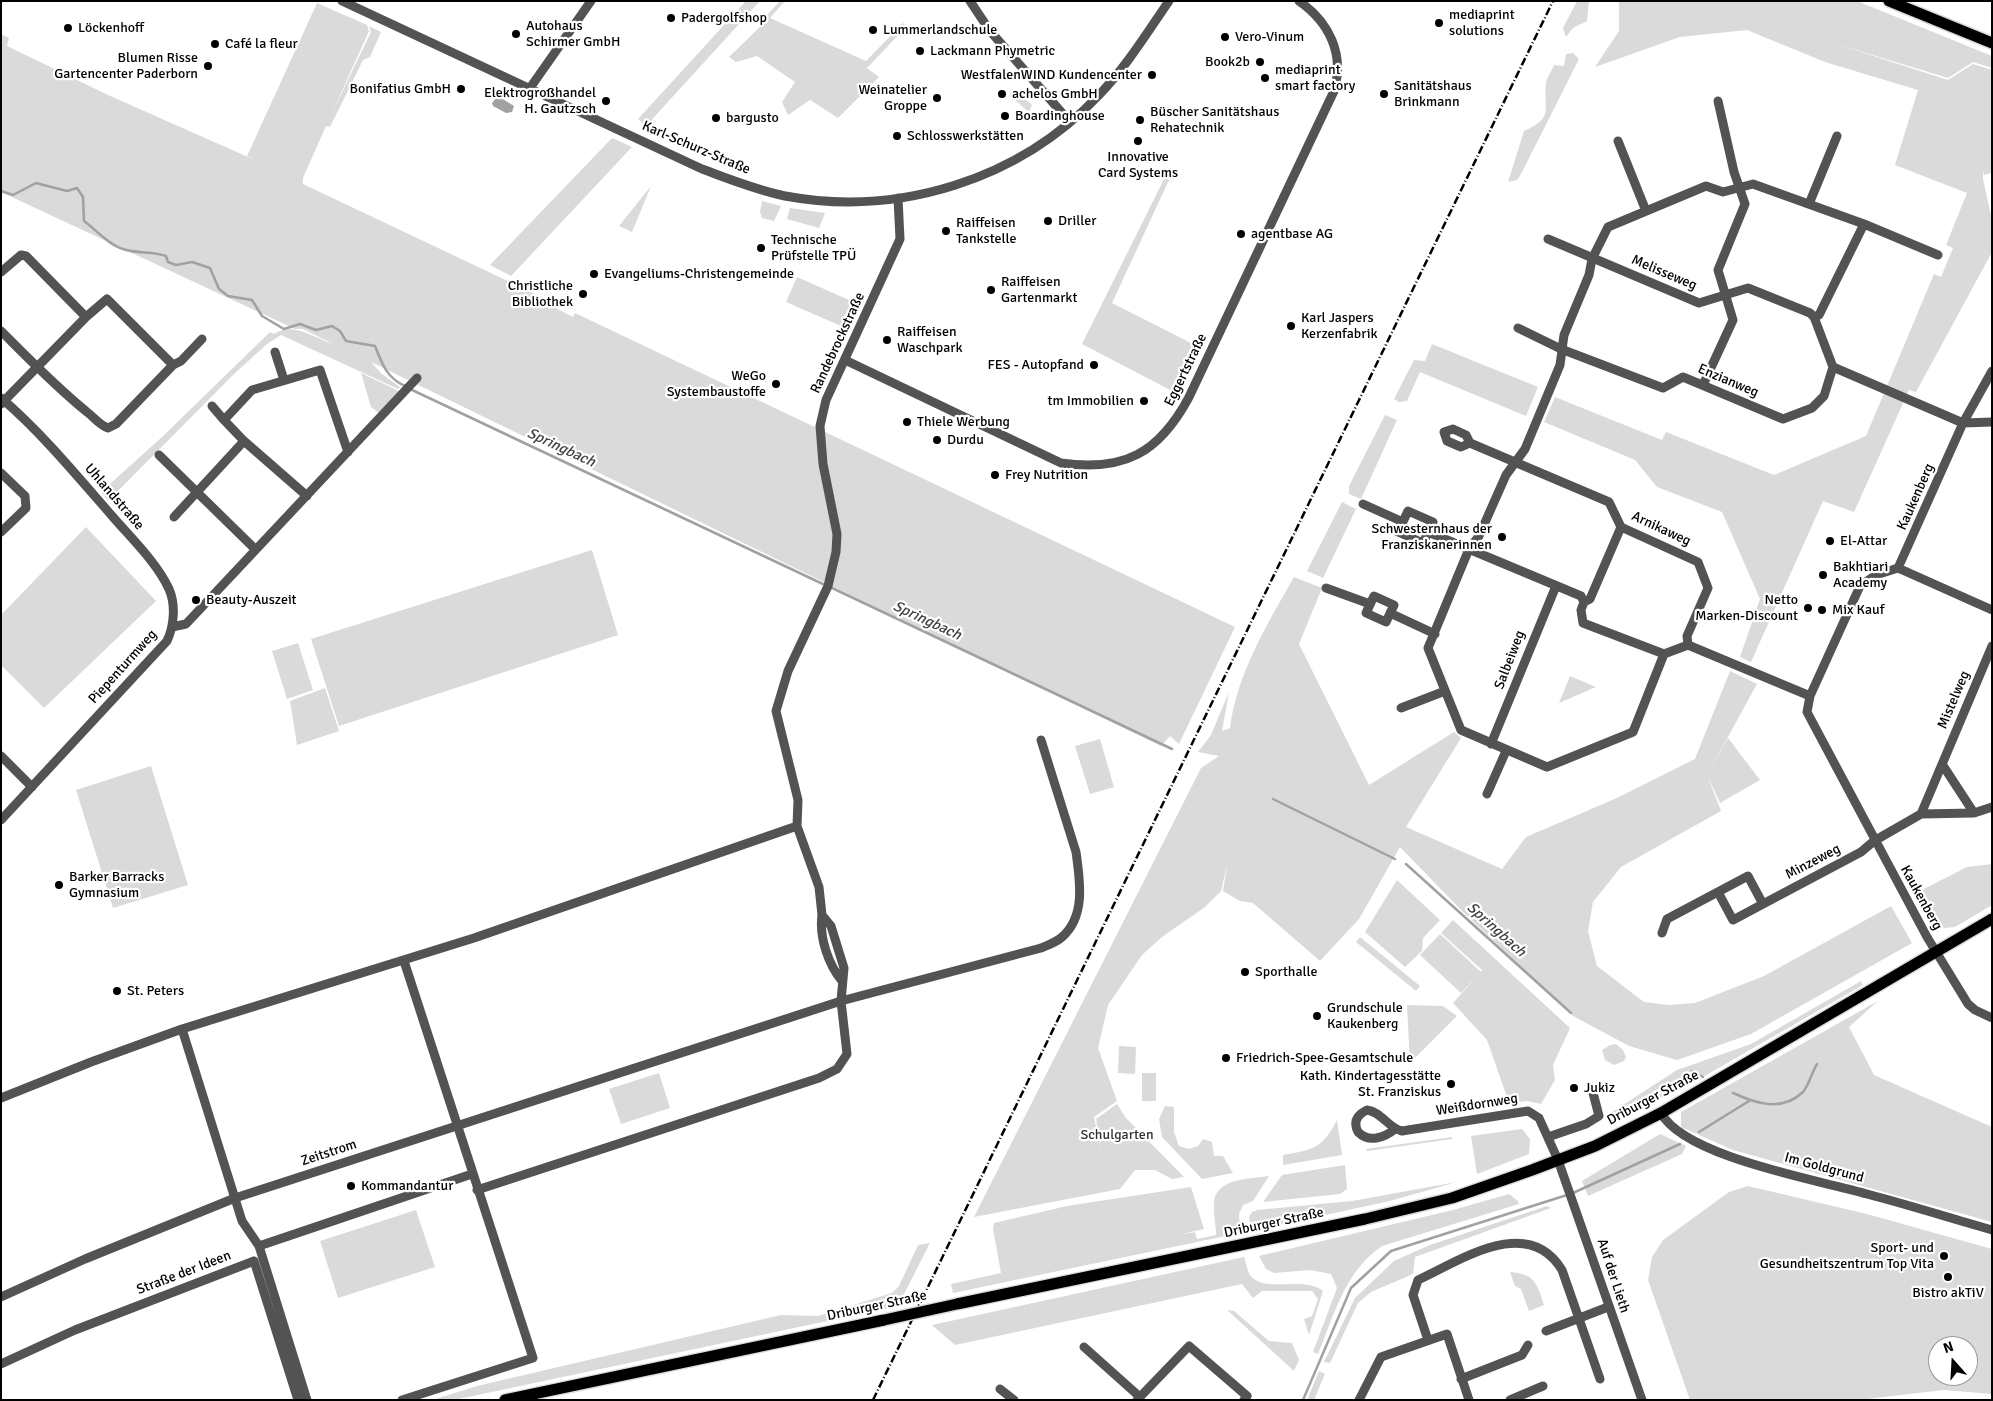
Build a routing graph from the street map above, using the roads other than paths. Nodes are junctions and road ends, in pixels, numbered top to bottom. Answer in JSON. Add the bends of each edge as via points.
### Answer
{"nodes":[{"id":1,"x":342,"y":1,"type":"edge"},
{"id":2,"x":591,"y":1,"type":"edge"},
{"id":3,"x":970,"y":1,"type":"edge"},
{"id":4,"x":1169,"y":1,"type":"edge"},
{"id":5,"x":1299,"y":1,"type":"edge"},
{"id":6,"x":1889,"y":1,"type":"edge"},
{"id":7,"x":1992,"y":43,"type":"edge"},
{"id":8,"x":530,"y":88,"type":"junction"},
{"id":9,"x":1718,"y":101,"type":"dead end"},
{"id":10,"x":1070,"y":122,"type":"junction"},
{"id":11,"x":1837,"y":136,"type":"dead end"},
{"id":12,"x":1618,"y":141,"type":"dead end"},
{"id":13,"x":1739,"y":188,"type":"junction"},
{"id":14,"x":898,"y":198,"type":"junction"},
{"id":15,"x":1808,"y":204,"type":"junction"},
{"id":16,"x":1646,"y":211,"type":"junction"},
{"id":17,"x":1864,"y":224,"type":"junction"},
{"id":18,"x":1548,"y":239,"type":"dead end"},
{"id":19,"x":1938,"y":255,"type":"dead end"},
{"id":20,"x":1592,"y":259,"type":"junction"},
{"id":21,"x":1,"y":272,"type":"edge"},
{"id":22,"x":1726,"y":295,"type":"junction"},
{"id":23,"x":86,"y":316,"type":"junction"},
{"id":24,"x":1814,"y":317,"type":"junction"},
{"id":25,"x":1518,"y":328,"type":"dead end"},
{"id":26,"x":1,"y":331,"type":"edge"},
{"id":27,"x":202,"y":339,"type":"dead end"},
{"id":28,"x":1561,"y":349,"type":"junction"},
{"id":29,"x":275,"y":352,"type":"dead end"},
{"id":30,"x":845,"y":360,"type":"junction"},
{"id":31,"x":173,"y":365,"type":"junction"},
{"id":32,"x":37,"y":366,"type":"junction"},
{"id":33,"x":1832,"y":367,"type":"junction"},
{"id":34,"x":1992,"y":371,"type":"edge"},
{"id":35,"x":284,"y":380,"type":"junction"},
{"id":36,"x":411,"y":385,"type":"dead end"},
{"id":37,"x":1703,"y":385,"type":"junction"},
{"id":38,"x":2,"y":401,"type":"edge"},
{"id":39,"x":212,"y":406,"type":"dead end"},
{"id":40,"x":224,"y":420,"type":"junction"},
{"id":41,"x":1992,"y":422,"type":"edge"},
{"id":42,"x":1963,"y":423,"type":"junction"},
{"id":43,"x":244,"y":441,"type":"junction"},
{"id":44,"x":1470,"y":443,"type":"dead end"},
{"id":45,"x":348,"y":452,"type":"junction"},
{"id":46,"x":159,"y":455,"type":"dead end"},
{"id":47,"x":1514,"y":461,"type":"junction"},
{"id":48,"x":1,"y":474,"type":"edge"},
{"id":49,"x":196,"y":493,"type":"junction"},
{"id":50,"x":307,"y":496,"type":"junction"},
{"id":51,"x":1363,"y":504,"type":"dead end"},
{"id":52,"x":174,"y":517,"type":"dead end"},
{"id":53,"x":1403,"y":522,"type":"junction"},
{"id":54,"x":1621,"y":527,"type":"junction"},
{"id":55,"x":1,"y":532,"type":"edge"},
{"id":56,"x":1428,"y":532,"type":"junction"},
{"id":57,"x":255,"y":549,"type":"junction"},
{"id":58,"x":1469,"y":549,"type":"junction"},
{"id":59,"x":1898,"y":568,"type":"junction"},
{"id":60,"x":1556,"y":586,"type":"junction"},
{"id":61,"x":1326,"y":588,"type":"dead end"},
{"id":62,"x":1584,"y":602,"type":"junction"},
{"id":63,"x":1992,"y":610,"type":"edge"},
{"id":64,"x":172,"y":627,"type":"junction"},
{"id":65,"x":1435,"y":634,"type":"junction"},
{"id":66,"x":1688,"y":645,"type":"junction"},
{"id":67,"x":1992,"y":646,"type":"edge"},
{"id":68,"x":1664,"y":654,"type":"junction"},
{"id":69,"x":1444,"y":691,"type":"junction"},
{"id":70,"x":1810,"y":696,"type":"junction"},
{"id":71,"x":1401,"y":708,"type":"dead end"},
{"id":72,"x":1041,"y":740,"type":"dead end"},
{"id":73,"x":1491,"y":744,"type":"junction"},
{"id":74,"x":1506,"y":751,"type":"junction"},
{"id":75,"x":1,"y":756,"type":"edge"},
{"id":76,"x":1942,"y":764,"type":"junction"},
{"id":77,"x":32,"y":787,"type":"junction"},
{"id":78,"x":1488,"y":794,"type":"dead end"},
{"id":79,"x":1992,"y":807,"type":"edge"},
{"id":80,"x":1974,"y":813,"type":"junction"},
{"id":81,"x":1921,"y":814,"type":"junction"},
{"id":82,"x":1,"y":820,"type":"edge"},
{"id":83,"x":797,"y":826,"type":"junction"},
{"id":84,"x":1874,"y":841,"type":"junction"},
{"id":85,"x":1718,"y":892,"type":"junction"},
{"id":86,"x":1763,"y":904,"type":"junction"},
{"id":87,"x":1992,"y":919,"type":"edge"},
{"id":88,"x":1662,"y":933,"type":"dead end"},
{"id":89,"x":1936,"y":952,"type":"junction"},
{"id":90,"x":404,"y":961,"type":"junction"},
{"id":91,"x":840,"y":1001,"type":"junction"},
{"id":92,"x":1992,"y":1018,"type":"edge"},
{"id":93,"x":182,"y":1029,"type":"junction"},
{"id":94,"x":1592,"y":1089,"type":"dead end"},
{"id":95,"x":1,"y":1098,"type":"edge"},
{"id":96,"x":1661,"y":1113,"type":"junction"},
{"id":97,"x":457,"y":1126,"type":"junction"},
{"id":98,"x":1395,"y":1130,"type":"dead end"},
{"id":99,"x":1548,"y":1137,"type":"junction"},
{"id":100,"x":1558,"y":1160,"type":"junction"},
{"id":101,"x":472,"y":1174,"type":"junction"},
{"id":102,"x":477,"y":1190,"type":"junction"},
{"id":103,"x":235,"y":1198,"type":"junction"},
{"id":104,"x":1992,"y":1230,"type":"edge"},
{"id":105,"x":259,"y":1246,"type":"junction"},
{"id":106,"x":254,"y":1260,"type":"junction"},
{"id":107,"x":1,"y":1297,"type":"edge"},
{"id":108,"x":1608,"y":1307,"type":"junction"},
{"id":109,"x":1579,"y":1319,"type":"junction"},
{"id":110,"x":1546,"y":1331,"type":"dead end"},
{"id":111,"x":1428,"y":1340,"type":"junction"},
{"id":112,"x":1528,"y":1345,"type":"dead end"},
{"id":113,"x":1084,"y":1347,"type":"dead end"},
{"id":114,"x":1,"y":1364,"type":"edge"},
{"id":115,"x":1461,"y":1378,"type":"junction"},
{"id":116,"x":1600,"y":1379,"type":"dead end"},
{"id":117,"x":1542,"y":1386,"type":"dead end"},
{"id":118,"x":299,"y":1387,"type":"junction"},
{"id":119,"x":1000,"y":1389,"type":"dead end"},
{"id":120,"x":1138,"y":1398,"type":"edge"},
{"id":121,"x":1640,"y":1399,"type":"edge"},
{"id":122,"x":298,"y":1400,"type":"edge"},
{"id":123,"x":307,"y":1400,"type":"edge"},
{"id":124,"x":402,"y":1400,"type":"edge"},
{"id":125,"x":505,"y":1400,"type":"edge"},
{"id":126,"x":1014,"y":1400,"type":"edge"},
{"id":127,"x":1244,"y":1400,"type":"edge"},
{"id":128,"x":1359,"y":1400,"type":"edge"},
{"id":129,"x":1469,"y":1400,"type":"edge"},
{"id":130,"x":1510,"y":1400,"type":"edge"}],
"edges":[{"from":1,"to":8,"type":"street","name":"Karl-Schurz-Straße"},
{"from":2,"to":8,"type":"street"},
{"from":3,"to":10,"type":"street","via":[[990,31]]},
{"from":4,"to":10,"type":"street","name":"Karl-Schurz-Straße","via":[[1116,76]]},
{"from":5,"to":30,"type":"street","name":"Eggertstraße","via":[[1313,10],[1334,42],[1337,64],[1334,91],[1189,398],[1166,434],[1153,446],[1114,463],[1082,466],[1061,462]]},
{"from":6,"to":7,"type":"main road"},
{"from":8,"to":14,"type":"street","name":"Karl-Schurz-Straße","via":[[702,169],[761,190],[819,201]]},
{"from":9,"to":13,"type":"street"},
{"from":10,"to":14,"type":"street","name":"Karl-Schurz-Straße","via":[[998,170],[952,187]]},
{"from":11,"to":15,"type":"street"},
{"from":12,"to":16,"type":"street"},
{"from":13,"to":15,"type":"street","via":[[1753,184]]},
{"from":13,"to":16,"type":"street","via":[[1723,192],[1706,186]]},
{"from":13,"to":22,"type":"street","via":[[1745,204],[1718,270]]},
{"from":14,"to":30,"type":"street","name":"Randebrockstraße","via":[[900,239]]},
{"from":15,"to":17,"type":"street"},
{"from":16,"to":20,"type":"street","via":[[1608,227]]},
{"from":17,"to":19,"type":"street"},
{"from":17,"to":24,"type":"street","via":[[1819,314]]},
{"from":18,"to":20,"type":"street"},
{"from":20,"to":22,"type":"street","name":"Melisseweg","via":[[1699,303]]},
{"from":20,"to":28,"type":"street"},
{"from":21,"to":23,"type":"street","via":[[17,257],[26,256]]},
{"from":22,"to":24,"type":"street","name":"Melisseweg","via":[[1748,288]]},
{"from":22,"to":37,"type":"street","via":[[1733,320]]},
{"from":23,"to":31,"type":"street","name":"Uhlandstraße","via":[[107,299]]},
{"from":23,"to":32,"type":"street","name":"Uhlandstraße"},
{"from":24,"to":33,"type":"street"},
{"from":25,"to":28,"type":"street","name":"Enzianweg"},
{"from":26,"to":32,"type":"street"},
{"from":27,"to":31,"type":"street"},
{"from":28,"to":37,"type":"street","name":"Enzianweg","via":[[1663,388],[1683,377]]},
{"from":28,"to":47,"type":"street","via":[[1560,365],[1525,449]]},
{"from":29,"to":35,"type":"street"},
{"from":30,"to":83,"type":"street","name":"Randebrockstraße","via":[[826,400],[820,426],[823,464],[837,534],[836,552],[827,588],[788,671],[776,710],[798,800]]},
{"from":31,"to":32,"type":"street","via":[[116,424],[108,428],[68,398]]},
{"from":32,"to":38,"type":"street","name":"Uhlandstraße"},
{"from":33,"to":37,"type":"street","name":"Enzianweg","via":[[1824,396],[1812,408],[1783,419]]},
{"from":33,"to":42,"type":"street"},
{"from":34,"to":42,"type":"street","name":"Kaukenberg"},
{"from":35,"to":40,"type":"street","via":[[252,390]]},
{"from":35,"to":45,"type":"street","via":[[320,370]]},
{"from":36,"to":45,"type":"street","name":"Piepenturmweg"},
{"from":38,"to":64,"type":"street","name":"Uhlandstraße","via":[[72,470],[158,572],[172,600]]},
{"from":39,"to":40,"type":"street"},
{"from":40,"to":43,"type":"street"},
{"from":41,"to":42,"type":"street"},
{"from":42,"to":59,"type":"street","name":"Kaukenberg"},
{"from":43,"to":49,"type":"street"},
{"from":43,"to":50,"type":"street"},
{"from":44,"to":47,"type":"street","name":"Arnikaweg"},
{"from":45,"to":50,"type":"street","name":"Piepenturmweg"},
{"from":46,"to":49,"type":"street"},
{"from":47,"to":54,"type":"street","name":"Arnikaweg","via":[[1609,502]]},
{"from":47,"to":58,"type":"street","via":[[1479,536]]},
{"from":48,"to":55,"type":"street","via":[[25,496],[26,508]]},
{"from":49,"to":52,"type":"street"},
{"from":49,"to":57,"type":"street"},
{"from":50,"to":57,"type":"street","name":"Piepenturmweg"},
{"from":51,"to":53,"type":"street"},
{"from":53,"to":56,"type":"street","via":[[1408,511],[1433,522]]},
{"from":53,"to":56,"type":"street","via":[[1398,532],[1423,543]]},
{"from":54,"to":62,"type":"street","via":[[1590,599]]},
{"from":54,"to":66,"type":"street","name":"Arnikaweg","via":[[1698,562],[1708,588],[1687,636]]},
{"from":56,"to":58,"type":"street"},
{"from":57,"to":64,"type":"street","name":"Piepenturmweg","via":[[186,624]]},
{"from":58,"to":60,"type":"street"},
{"from":58,"to":65,"type":"street"},
{"from":59,"to":63,"type":"street"},
{"from":59,"to":70,"type":"street","name":"Kaukenberg","via":[[1876,575],[1860,586]]},
{"from":60,"to":62,"type":"street","via":[[1581,596]]},
{"from":60,"to":73,"type":"street","name":"Salbeiweg"},
{"from":61,"to":65,"type":"street","via":[[1370,604],[1374,596],[1394,605],[1390,613]]},
{"from":62,"to":68,"type":"street","via":[[1581,610],[1583,623]]},
{"from":64,"to":77,"type":"street","name":"Piepenturmweg","via":[[167,641]]},
{"from":65,"to":69,"type":"street","via":[[1428,648]]},
{"from":66,"to":68,"type":"street"},
{"from":66,"to":70,"type":"street"},
{"from":67,"to":76,"type":"street","name":"Mistelweg"},
{"from":68,"to":74,"type":"street","via":[[1630,734],[1550,767]]},
{"from":69,"to":71,"type":"street"},
{"from":69,"to":73,"type":"street","via":[[1461,730]]},
{"from":70,"to":84,"type":"street","name":"Kaukenberg","via":[[1807,712]]},
{"from":72,"to":91,"type":"street","name":"Zeitstrom","via":[[1076,852],[1080,892],[1074,922],[1062,938],[1042,948]]},
{"from":73,"to":74,"type":"street"},
{"from":74,"to":78,"type":"street"},
{"from":75,"to":77,"type":"street"},
{"from":76,"to":80,"type":"street"},
{"from":76,"to":81,"type":"street","name":"Mistelweg"},
{"from":77,"to":82,"type":"street","name":"Piepenturmweg"},
{"from":79,"to":80,"type":"street"},
{"from":80,"to":81,"type":"street"},
{"from":81,"to":84,"type":"street"},
{"from":83,"to":90,"type":"street"},
{"from":83,"to":91,"type":"street","via":[[819,887],[822,915],[831,926],[844,968]]},
{"from":84,"to":86,"type":"street","name":"Minzeweg","via":[[1861,852]]},
{"from":84,"to":89,"type":"street","name":"Kaukenberg"},
{"from":85,"to":86,"type":"street","name":"Minzeweg","via":[[1733,920]]},
{"from":85,"to":86,"type":"street","via":[[1748,876]]},
{"from":85,"to":88,"type":"street","via":[[1666,919]]},
{"from":87,"to":89,"type":"main road","name":"Driburger Straße"},
{"from":89,"to":92,"type":"street","name":"Kaukenberg","via":[[1972,1009]]},
{"from":89,"to":96,"type":"main road","name":"Driburger Straße"},
{"from":90,"to":93,"type":"street"},
{"from":90,"to":97,"type":"street"},
{"from":91,"to":97,"type":"street","name":"Zeitstrom"},
{"from":91,"to":102,"type":"street","via":[[847,1054],[829,1074]]},
{"from":93,"to":95,"type":"street"},
{"from":93,"to":103,"type":"street"},
{"from":94,"to":99,"type":"street","via":[[1599,1116]]},
{"from":96,"to":100,"type":"main road","name":"Driburger Straße","via":[[1595,1146]]},
{"from":96,"to":104,"type":"street","name":"Im Goldgrund","via":[[1680,1134],[1733,1158]]},
{"from":97,"to":101,"type":"street"},
{"from":97,"to":103,"type":"street","name":"Zeitstrom"},
{"from":98,"to":99,"type":"street","name":"Weißdornweg","via":[[1528,1111],[1539,1118]]},
{"from":99,"to":100,"type":"street","name":"Weißdornweg"},
{"from":100,"to":108,"type":"street","name":"Auf der Lieth"},
{"from":100,"to":125,"type":"main road","name":"Driburger Straße","bridge":true,"via":[[1452,1198],[1365,1219]]},
{"from":101,"to":102,"type":"street"},
{"from":101,"to":105,"type":"street"},
{"from":102,"to":124,"type":"street","via":[[533,1358]]},
{"from":103,"to":105,"type":"street","via":[[242,1221]]},
{"from":103,"to":107,"type":"street","name":"Zeitstrom","via":[[85,1258]]},
{"from":105,"to":106,"type":"street"},
{"from":105,"to":118,"type":"street"},
{"from":106,"to":114,"type":"street","name":"Straße der Ideen","via":[[75,1330]]},
{"from":106,"to":118,"type":"street","name":"Straße der Ideen"},
{"from":108,"to":109,"type":"street"},
{"from":108,"to":121,"type":"street","name":"Auf der Lieth"},
{"from":109,"to":110,"type":"street"},
{"from":109,"to":111,"type":"street","via":[[1556,1260],[1542,1249],[1510,1242],[1491,1246],[1418,1280],[1413,1295]]},
{"from":109,"to":116,"type":"street"},
{"from":111,"to":115,"type":"street","via":[[1447,1334]]},
{"from":111,"to":128,"type":"street","via":[[1381,1357]]},
{"from":112,"to":115,"type":"street","via":[[1522,1355]]},
{"from":113,"to":120,"type":"street"},
{"from":115,"to":129,"type":"street"},
{"from":117,"to":130,"type":"street"},
{"from":118,"to":122,"type":"street"},
{"from":118,"to":123,"type":"street"},
{"from":119,"to":126,"type":"street"},
{"from":120,"to":127,"type":"street","via":[[1189,1346],[1247,1396]]}]}
